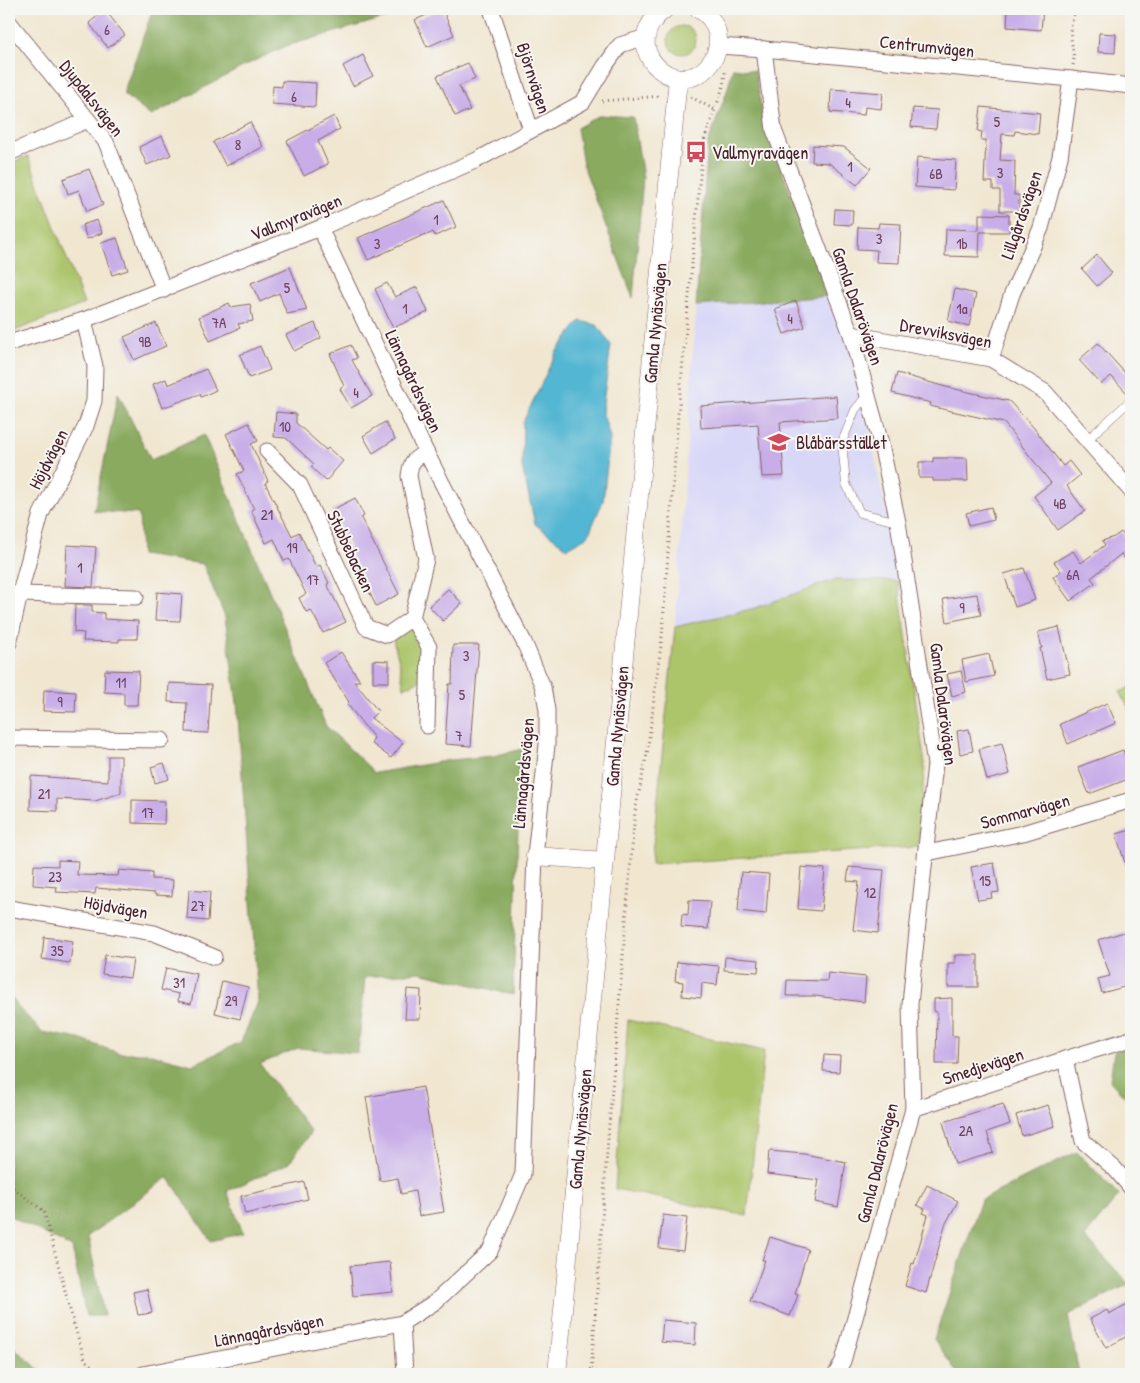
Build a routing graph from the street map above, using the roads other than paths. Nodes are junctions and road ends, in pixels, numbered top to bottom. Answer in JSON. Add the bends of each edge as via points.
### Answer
{"nodes":[{"id":1,"x":491,"y":9,"type":"edge"},
{"id":2,"x":665,"y":9,"type":"edge"},
{"id":3,"x":698,"y":9,"type":"edge"},
{"id":4,"x":9,"y":22,"type":"edge"},
{"id":5,"x":646,"y":37,"type":"junction"},
{"id":6,"x":718,"y":46,"type":"junction"},
{"id":7,"x":764,"y":48,"type":"junction"},
{"id":8,"x":1071,"y":79,"type":"junction"},
{"id":9,"x":678,"y":85,"type":"junction"},
{"id":10,"x":1131,"y":86,"type":"edge"},
{"id":11,"x":88,"y":120,"type":"junction"},
{"id":12,"x":531,"y":130,"type":"junction"},
{"id":13,"x":9,"y":153,"type":"edge"},
{"id":14,"x":320,"y":228,"type":"junction"},
{"id":15,"x":164,"y":290,"type":"junction"},
{"id":16,"x":84,"y":320,"type":"junction"},
{"id":17,"x":851,"y":334,"type":"junction"},
{"id":18,"x":9,"y":343,"type":"edge"},
{"id":19,"x":991,"y":359,"type":"junction"},
{"id":20,"x":868,"y":394,"type":"junction"},
{"id":21,"x":1131,"y":400,"type":"edge"},
{"id":22,"x":1087,"y":440,"type":"junction"},
{"id":23,"x":267,"y":451,"type":"dead end"},
{"id":24,"x":426,"y":452,"type":"junction"},
{"id":25,"x":1131,"y":491,"type":"edge"},
{"id":26,"x":898,"y":522,"type":"junction"},
{"id":27,"x":19,"y":594,"type":"junction"},
{"id":28,"x":136,"y":597,"type":"dead end"},
{"id":29,"x":412,"y":618,"type":"junction"},
{"id":30,"x":9,"y":643,"type":"edge"},
{"id":31,"x":426,"y":726,"type":"dead end"},
{"id":32,"x":9,"y":738,"type":"edge"},
{"id":33,"x":162,"y":740,"type":"dead end"},
{"id":34,"x":1131,"y":800,"type":"edge"},
{"id":35,"x":927,"y":853,"type":"junction"},
{"id":36,"x":535,"y":856,"type":"junction"},
{"id":37,"x":605,"y":861,"type":"junction"},
{"id":38,"x":9,"y":908,"type":"edge"},
{"id":39,"x":214,"y":957,"type":"dead end"},
{"id":40,"x":1131,"y":1039,"type":"edge"},
{"id":41,"x":1065,"y":1059,"type":"junction"},
{"id":42,"x":913,"y":1109,"type":"junction"},
{"id":43,"x":1131,"y":1188,"type":"edge"},
{"id":44,"x":402,"y":1323,"type":"junction"},
{"id":45,"x":143,"y":1374,"type":"edge"},
{"id":46,"x":405,"y":1374,"type":"edge"},
{"id":47,"x":557,"y":1374,"type":"edge"},
{"id":48,"x":836,"y":1374,"type":"edge"}],
"edges":[{"from":1,"to":12,"type":"street","name":"Björnvägen"},
{"from":2,"to":5,"type":"street","via":[[652,21]]},
{"from":3,"to":6,"type":"street","via":[[712,20],[718,32]]},
{"from":4,"to":11,"type":"street","name":"Djupdalsvägen"},
{"from":5,"to":9,"type":"street","via":[[646,49],[654,64]]},
{"from":5,"to":12,"type":"street","name":"Vallmyravägen","via":[[620,45],[582,102]]},
{"from":6,"to":7,"type":"street","name":"Centrumvägen"},
{"from":6,"to":9,"type":"street","via":[[714,60],[705,70]]},
{"from":7,"to":8,"type":"street","name":"Centrumvägen"},
{"from":7,"to":17,"type":"street","name":"Gamla Dalarövägen","via":[[774,130]]},
{"from":8,"to":10,"type":"street","name":"Centrumvägen"},
{"from":8,"to":19,"type":"street","name":"Lillgårdsvägen","via":[[1060,157],[1040,228],[1012,294]]},
{"from":9,"to":37,"type":"street","name":"Gamla Nynäsvägen"},
{"from":11,"to":13,"type":"street"},
{"from":11,"to":15,"type":"street","name":"Djupdalsvägen","via":[[106,142]]},
{"from":12,"to":14,"type":"street","name":"Vallmyravägen","via":[[477,160]]},
{"from":14,"to":15,"type":"street","name":"Vallmyravägen"},
{"from":14,"to":24,"type":"street","name":"Lännagårdsvägen"},
{"from":15,"to":16,"type":"street","name":"Vallmyravägen"},
{"from":16,"to":18,"type":"street","name":"Vallmyravägen"},
{"from":16,"to":27,"type":"street","name":"Höjdvägen","via":[[95,366],[94,401],[86,426],[41,514]]},
{"from":17,"to":19,"type":"street","name":"Drevviksvägen"},
{"from":17,"to":20,"type":"street","name":"Gamla Dalarövägen"},
{"from":19,"to":22,"type":"street","name":"Drevviksvägen","via":[[1045,392]]},
{"from":20,"to":26,"type":"street","name":"Gamla Dalarövägen"},
{"from":20,"to":26,"type":"lane","via":[[855,410],[842,442],[846,484],[860,513]]},
{"from":21,"to":22,"type":"lane"},
{"from":22,"to":25,"type":"street","name":"Drevviksvägen"},
{"from":23,"to":29,"type":"street","name":"Stubbebacken","via":[[300,485],[366,627],[387,635]]},
{"from":24,"to":29,"type":"street","via":[[414,459],[409,476],[426,559]]},
{"from":24,"to":36,"type":"street","name":"Lännagårdsvägen","via":[[524,642],[543,686],[547,746]]},
{"from":26,"to":35,"type":"street","name":"Gamla Dalarövägen","via":[[936,764]]},
{"from":27,"to":28,"type":"street"},
{"from":27,"to":30,"type":"street","name":"Höjdvägen"},
{"from":29,"to":31,"type":"street","via":[[429,647]]},
{"from":32,"to":33,"type":"street"},
{"from":34,"to":35,"type":"street","name":"Sommarvägen","via":[[1023,833]]},
{"from":35,"to":42,"type":"street","name":"Gamla Dalarövägen","via":[[910,1006]]},
{"from":36,"to":37,"type":"street"},
{"from":36,"to":44,"type":"street","name":"Lännagårdsvägen","via":[[523,1174],[490,1251],[435,1302]]},
{"from":37,"to":47,"type":"street","name":"Gamla Nynäsvägen"},
{"from":38,"to":39,"type":"street","name":"Höjdvägen","via":[[154,933]]},
{"from":40,"to":41,"type":"street","name":"Smedjevägen"},
{"from":41,"to":42,"type":"street","name":"Smedjevägen"},
{"from":41,"to":43,"type":"street","via":[[1084,1141]]},
{"from":42,"to":48,"type":"street","name":"Gamla Dalarövägen","via":[[843,1360]]},
{"from":44,"to":45,"type":"street","name":"Lännagårdsvägen"},
{"from":44,"to":46,"type":"street"}]}
